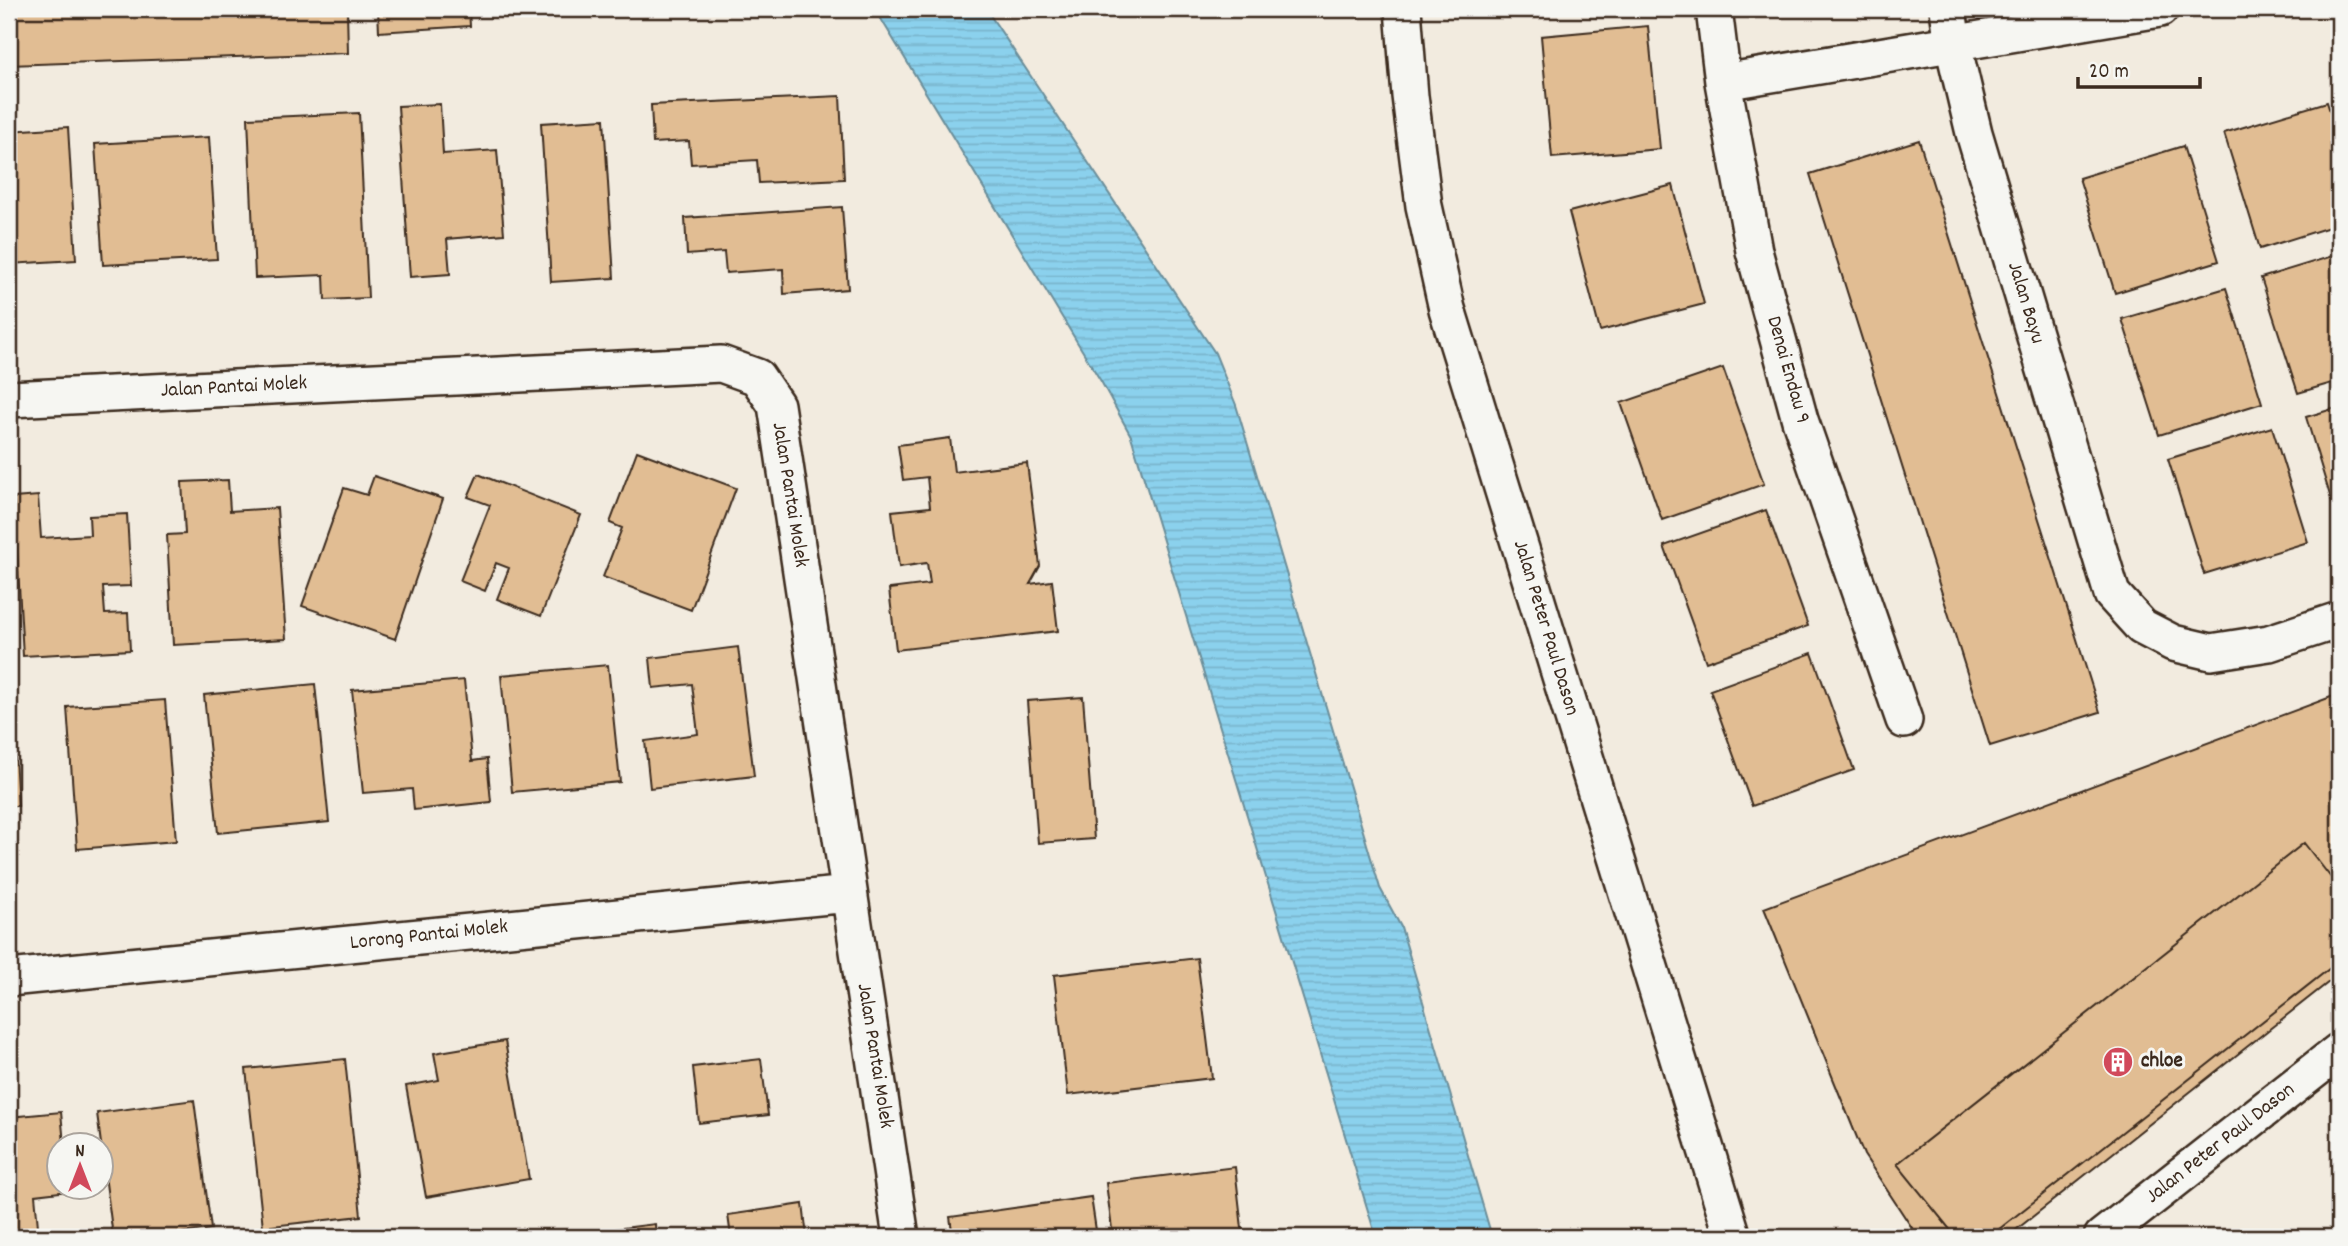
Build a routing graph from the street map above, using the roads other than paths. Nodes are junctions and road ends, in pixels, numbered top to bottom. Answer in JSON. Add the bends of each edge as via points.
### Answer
{"nodes":[{"id":1,"x":1403,"y":9,"type":"edge"},
{"id":2,"x":1714,"y":9,"type":"edge"},
{"id":3,"x":1948,"y":9,"type":"edge"},
{"id":4,"x":2160,"y":9,"type":"edge"},
{"id":5,"x":1953,"y":45,"type":"junction"},
{"id":6,"x":1723,"y":82,"type":"junction"},
{"id":7,"x":9,"y":399,"type":"edge"},
{"id":8,"x":2339,"y":620,"type":"edge"},
{"id":9,"x":1904,"y":720,"type":"dead end"},
{"id":10,"x":849,"y":894,"type":"junction"},
{"id":11,"x":9,"y":978,"type":"edge"},
{"id":12,"x":2339,"y":1051,"type":"edge"},
{"id":13,"x":901,"y":1237,"type":"edge"},
{"id":14,"x":1733,"y":1237,"type":"edge"},
{"id":15,"x":2102,"y":1237,"type":"edge"}],
"edges":[{"from":1,"to":14,"type":"street","name":"Jalan Peter Paul Dason","via":[[1424,206],[1447,309]]},
{"from":2,"to":6,"type":"street","name":"Denai Endau 9"},
{"from":3,"to":5,"type":"street","name":"Jalan Bayu"},
{"from":4,"to":5,"type":"street"},
{"from":5,"to":6,"type":"street"},
{"from":5,"to":8,"type":"street","name":"Jalan Bayu","via":[[1974,133],[2112,594],[2142,627],[2173,643],[2210,652],[2269,643]]},
{"from":6,"to":9,"type":"street","name":"Denai Endau 9","via":[[1754,251],[1800,420]]},
{"from":7,"to":10,"type":"street","name":"Jalan Pantai Molek","via":[[721,364],[757,377],[776,405]]},
{"from":10,"to":11,"type":"street","name":"Lorong Pantai Molek"},
{"from":10,"to":13,"type":"street","name":"Jalan Pantai Molek"},
{"from":12,"to":15,"type":"street","name":"Jalan Peter Paul Dason"}]}
